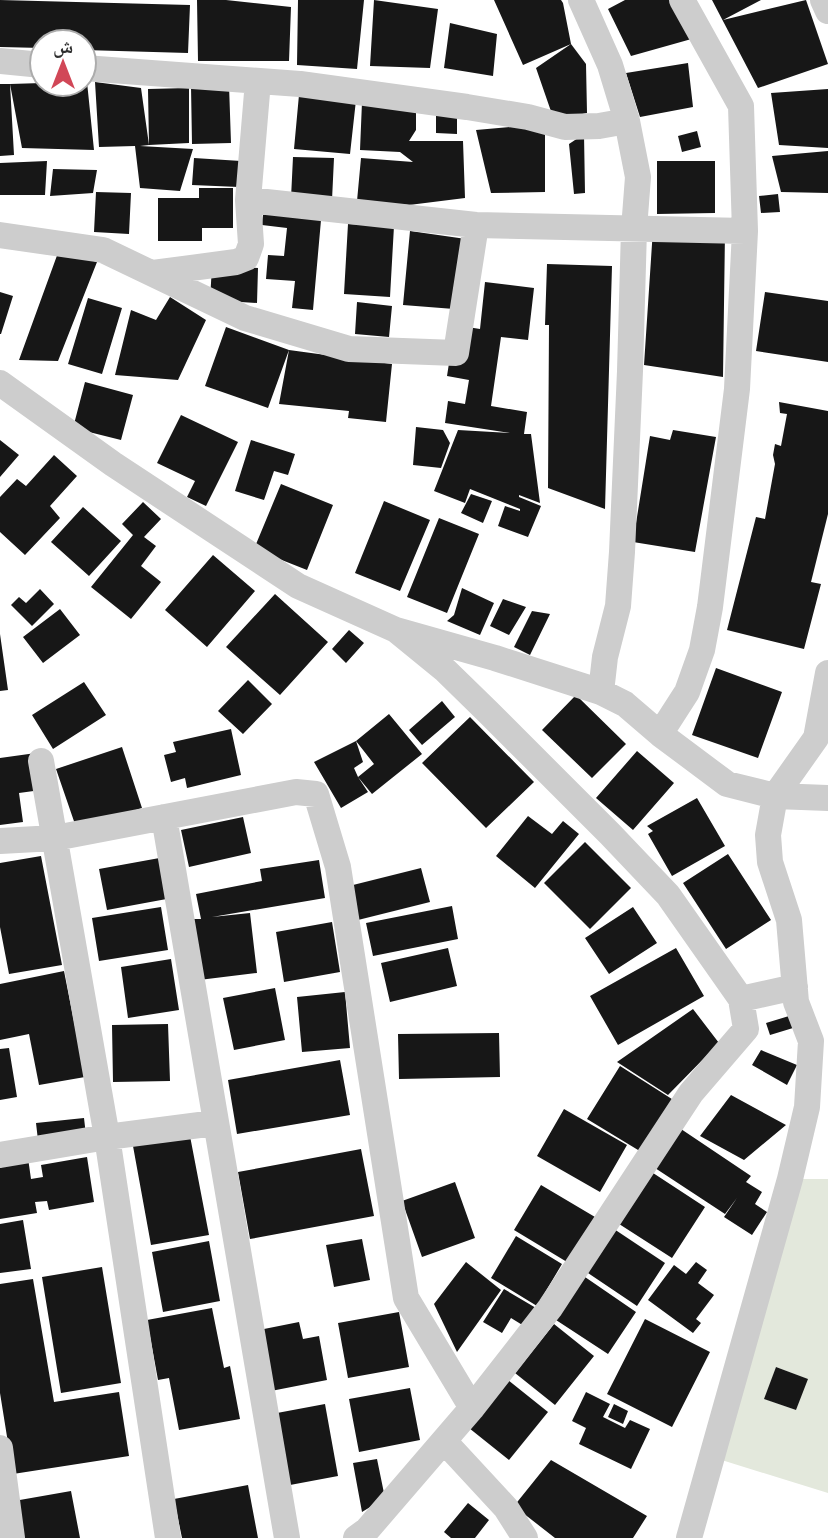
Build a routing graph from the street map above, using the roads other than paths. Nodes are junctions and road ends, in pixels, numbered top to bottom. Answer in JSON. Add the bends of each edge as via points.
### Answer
{"nodes":[{"id":1,"x":581,"y":0,"type":"edge"},
{"id":2,"x":682,"y":0,"type":"edge"},
{"id":3,"x":823,"y":0,"type":"edge"},
{"id":4,"x":828,"y":11,"type":"edge"},
{"id":5,"x":0,"y":61,"type":"edge"},
{"id":6,"x":28,"y":64,"type":"edge"},
{"id":7,"x":98,"y":69,"type":"edge"},
{"id":8,"x":258,"y":81,"type":"junction"},
{"id":9,"x":627,"y":121,"type":"junction"},
{"id":10,"x":248,"y":200,"type":"junction"},
{"id":11,"x":476,"y":225,"type":"junction"},
{"id":12,"x":634,"y":229,"type":"junction"},
{"id":13,"x":745,"y":231,"type":"junction"},
{"id":14,"x":0,"y":235,"type":"edge"},
{"id":15,"x":153,"y":273,"type":"junction"},
{"id":16,"x":0,"y":383,"type":"edge"},
{"id":17,"x":396,"y":630,"type":"junction"},
{"id":18,"x":828,"y":673,"type":"edge"},
{"id":19,"x":601,"y":692,"type":"junction"},
{"id":20,"x":660,"y":734,"type":"junction"},
{"id":21,"x":41,"y":761,"type":"dead end"},
{"id":22,"x":775,"y":796,"type":"junction"},
{"id":23,"x":828,"y":798,"type":"edge"},
{"id":24,"x":164,"y":817,"type":"junction"},
{"id":25,"x":55,"y":838,"type":"junction"},
{"id":26,"x":0,"y":841,"type":"edge"},
{"id":27,"x":795,"y":987,"type":"junction"},
{"id":28,"x":741,"y":999,"type":"junction"},
{"id":29,"x":215,"y":1123,"type":"junction"},
{"id":30,"x":107,"y":1137,"type":"junction"},
{"id":31,"x":0,"y":1155,"type":"edge"},
{"id":32,"x":472,"y":1408,"type":"junction"},
{"id":33,"x":444,"y":1441,"type":"junction"},
{"id":34,"x":0,"y":1448,"type":"edge"},
{"id":35,"x":12,"y":1538,"type":"edge"},
{"id":36,"x":169,"y":1538,"type":"edge"},
{"id":37,"x":287,"y":1538,"type":"edge"},
{"id":38,"x":356,"y":1538,"type":"edge"},
{"id":39,"x":525,"y":1538,"type":"edge"},
{"id":40,"x":689,"y":1538,"type":"edge"}],
"edges":[{"from":1,"to":9,"type":"street","via":[[610,65]]},
{"from":2,"to":13,"type":"street","via":[[741,106]]},
{"from":3,"to":4,"type":"street"},
{"from":5,"to":6,"type":"street"},
{"from":7,"to":8,"type":"street"},
{"from":8,"to":9,"type":"street","via":[[467,107],[565,127]]},
{"from":8,"to":10,"type":"street"},
{"from":9,"to":12,"type":"street","via":[[638,177]]},
{"from":10,"to":11,"type":"street"},
{"from":10,"to":15,"type":"street","via":[[251,244],[246,258]]},
{"from":11,"to":12,"type":"street"},
{"from":11,"to":15,"type":"street","via":[[456,353],[349,349],[245,318]]},
{"from":12,"to":13,"type":"street"},
{"from":12,"to":19,"type":"street","via":[[622,552],[618,606]]},
{"from":13,"to":20,"type":"street","via":[[737,389],[710,607],[702,650],[687,692]]},
{"from":14,"to":15,"type":"street","via":[[103,250]]},
{"from":16,"to":17,"type":"street","via":[[298,586]]},
{"from":17,"to":19,"type":"street"},
{"from":17,"to":28,"type":"street","via":[[480,704],[668,895]]},
{"from":18,"to":22,"type":"street","via":[[816,738]]},
{"from":19,"to":20,"type":"street","via":[[625,704]]},
{"from":20,"to":22,"type":"street","via":[[727,784]]},
{"from":21,"to":25,"type":"street"},
{"from":22,"to":23,"type":"street"},
{"from":22,"to":27,"type":"street","via":[[768,835],[770,862],[789,920]]},
{"from":24,"to":25,"type":"street"},
{"from":24,"to":29,"type":"street"},
{"from":24,"to":32,"type":"street","via":[[296,792],[316,794],[338,867],[406,1298]]},
{"from":25,"to":26,"type":"street"},
{"from":25,"to":30,"type":"street"},
{"from":27,"to":28,"type":"street"},
{"from":27,"to":40,"type":"street","via":[[811,1041],[807,1107]]},
{"from":28,"to":32,"type":"street","via":[[746,1030],[691,1093],[550,1308]]},
{"from":29,"to":30,"type":"street"},
{"from":29,"to":37,"type":"street"},
{"from":30,"to":31,"type":"street"},
{"from":30,"to":36,"type":"street"},
{"from":32,"to":33,"type":"street"},
{"from":33,"to":38,"type":"street","via":[[368,1530]]},
{"from":33,"to":39,"type":"street","via":[[506,1507]]},
{"from":34,"to":35,"type":"street"}]}
